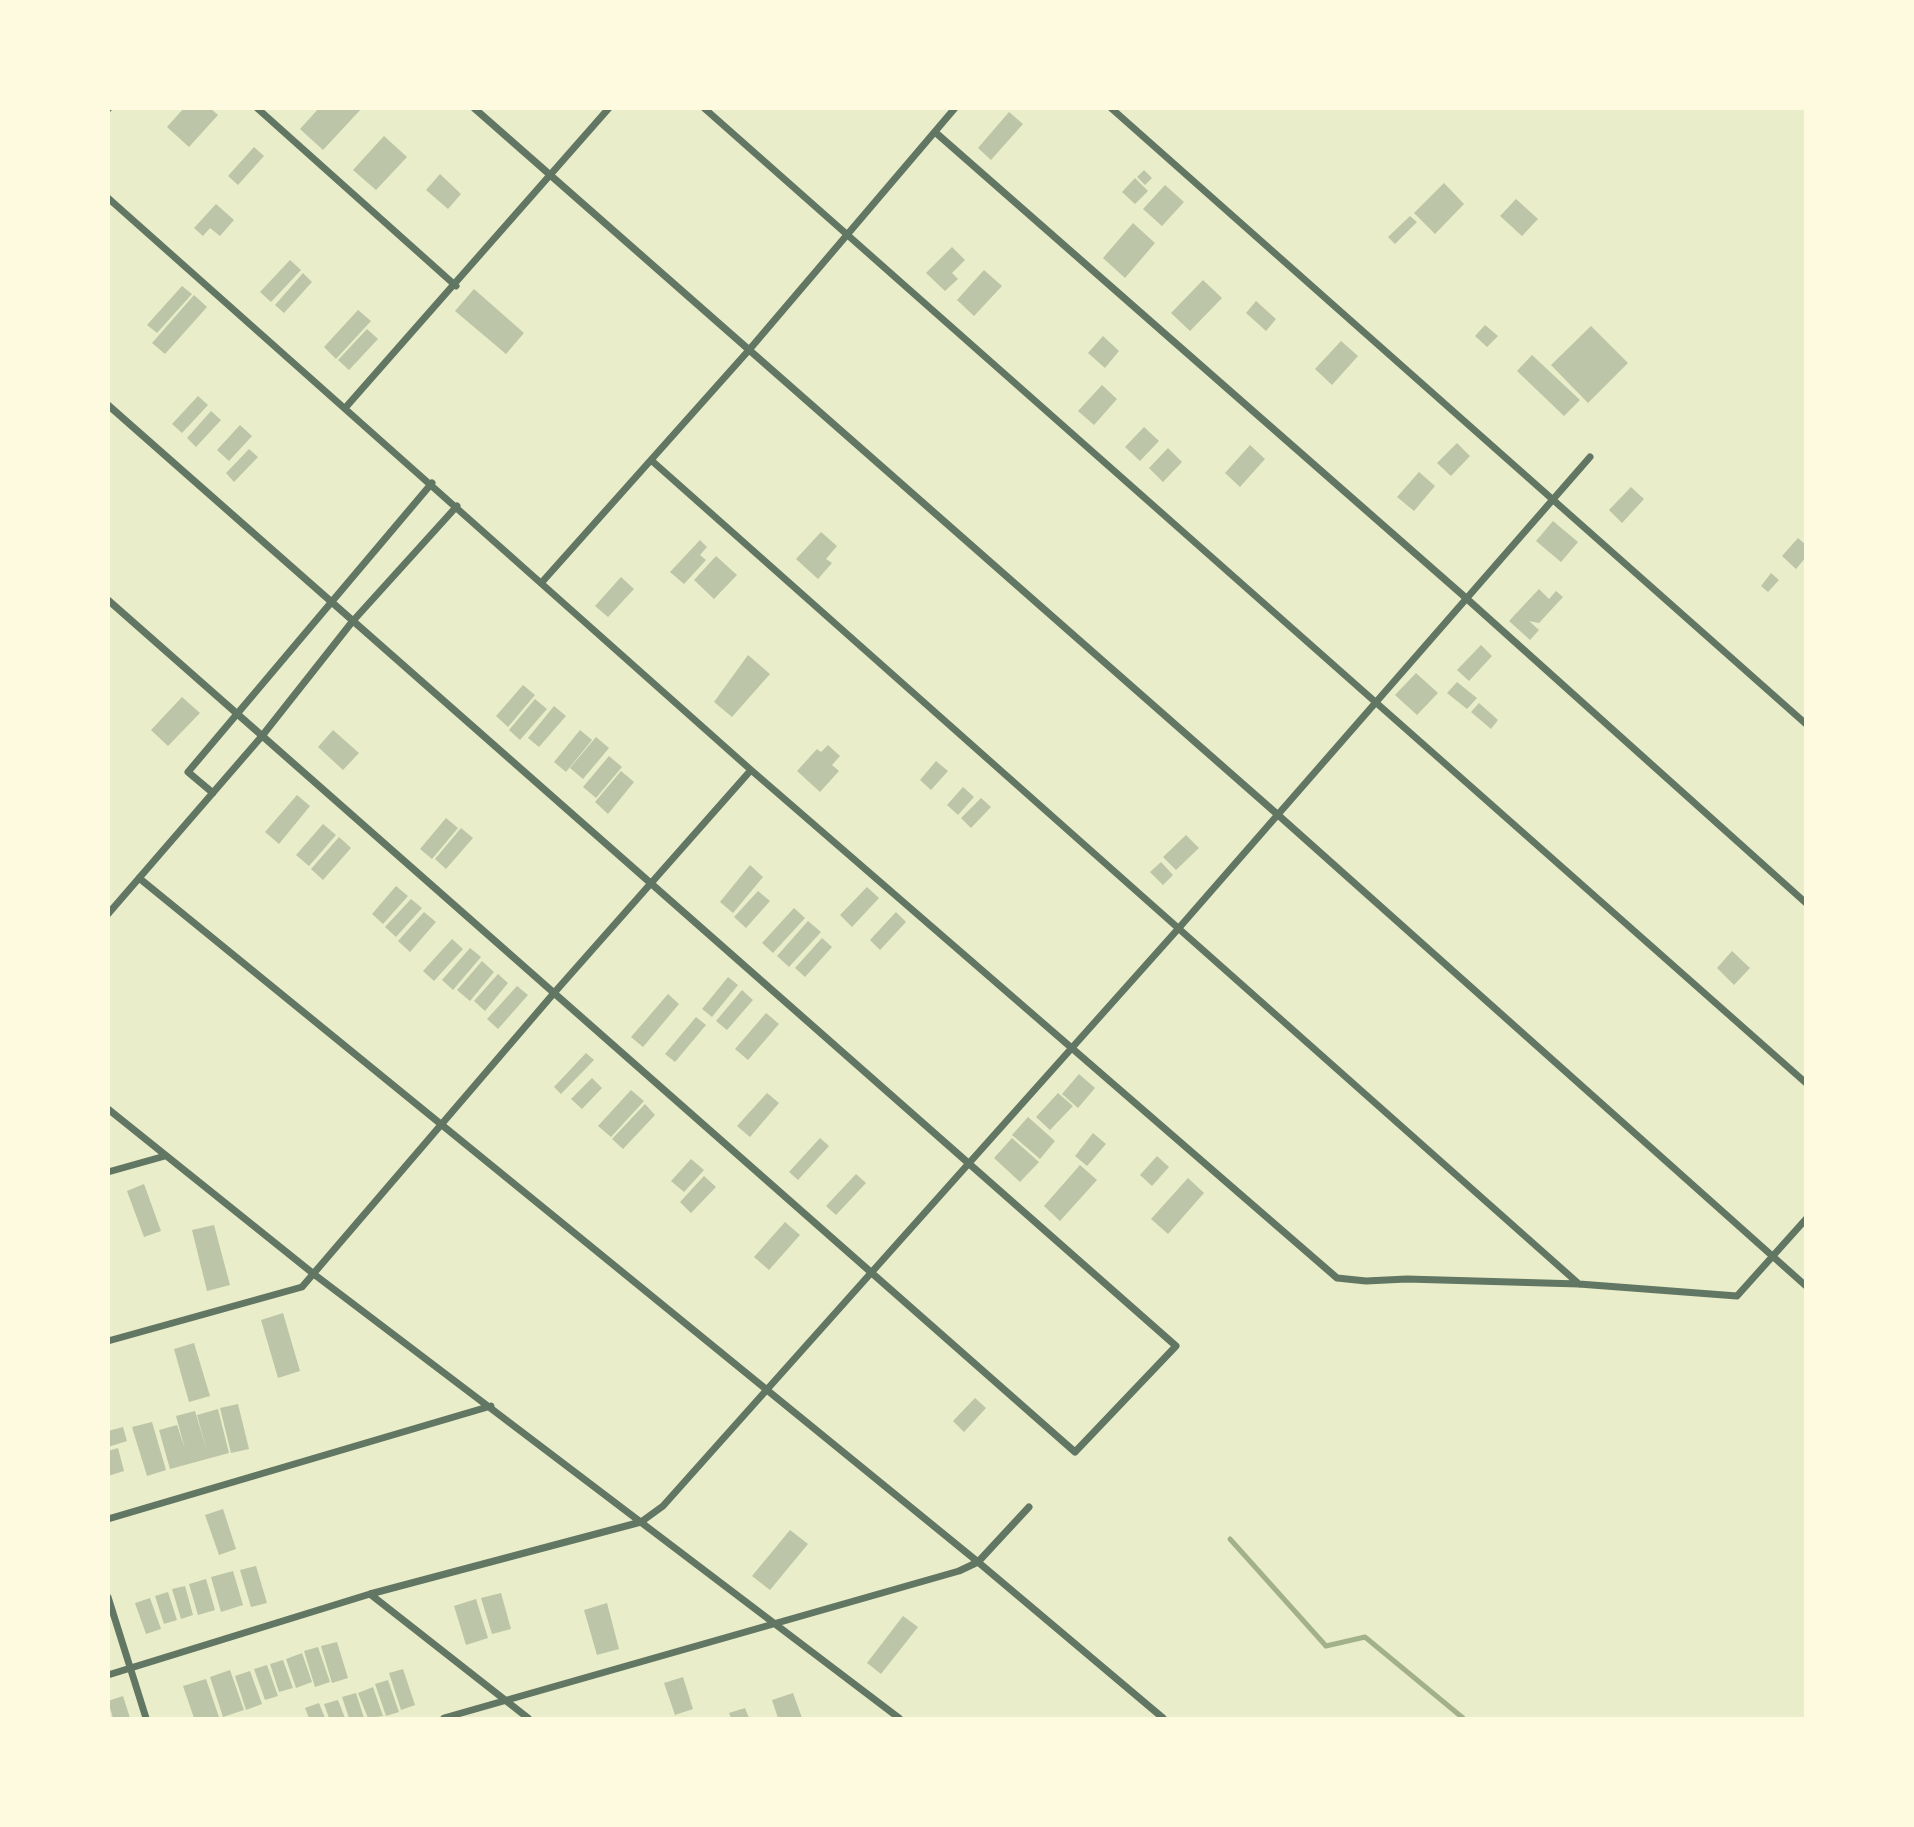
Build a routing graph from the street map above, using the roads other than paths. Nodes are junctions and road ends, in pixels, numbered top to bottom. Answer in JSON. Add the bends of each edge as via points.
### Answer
{"nodes":[{"id":1,"x":257,"y":108,"type":"edge"},
{"id":2,"x":474,"y":108,"type":"edge"},
{"id":3,"x":609,"y":108,"type":"edge"},
{"id":4,"x":704,"y":108,"type":"edge"},
{"id":5,"x":955,"y":108,"type":"edge"},
{"id":6,"x":1111,"y":108,"type":"edge"},
{"id":7,"x":935,"y":132,"type":"junction"},
{"id":8,"x":551,"y":176,"type":"junction"},
{"id":9,"x":108,"y":198,"type":"edge"},
{"id":10,"x":845,"y":235,"type":"junction"},
{"id":11,"x":456,"y":286,"type":"junction"},
{"id":12,"x":749,"y":350,"type":"junction"},
{"id":13,"x":108,"y":405,"type":"edge"},
{"id":14,"x":345,"y":407,"type":"junction"},
{"id":15,"x":1590,"y":457,"type":"dead end"},
{"id":16,"x":651,"y":460,"type":"junction"},
{"id":17,"x":432,"y":482,"type":"junction"},
{"id":18,"x":1552,"y":500,"type":"junction"},
{"id":19,"x":457,"y":506,"type":"junction"},
{"id":20,"x":543,"y":582,"type":"junction"},
{"id":21,"x":1466,"y":598,"type":"junction"},
{"id":22,"x":108,"y":600,"type":"edge"},
{"id":23,"x":330,"y":600,"type":"junction"},
{"id":24,"x":352,"y":622,"type":"junction"},
{"id":25,"x":1373,"y":704,"type":"junction"},
{"id":26,"x":239,"y":715,"type":"junction"},
{"id":27,"x":1805,"y":724,"type":"edge"},
{"id":28,"x":262,"y":736,"type":"junction"},
{"id":29,"x":751,"y":770,"type":"junction"},
{"id":30,"x":213,"y":793,"type":"junction"},
{"id":31,"x":1277,"y":814,"type":"junction"},
{"id":32,"x":139,"y":878,"type":"junction"},
{"id":33,"x":650,"y":883,"type":"junction"},
{"id":34,"x":1805,"y":904,"type":"edge"},
{"id":35,"x":108,"y":914,"type":"edge"},
{"id":36,"x":1178,"y":929,"type":"junction"},
{"id":37,"x":554,"y":993,"type":"junction"},
{"id":38,"x":1072,"y":1048,"type":"junction"},
{"id":39,"x":1805,"y":1083,"type":"edge"},
{"id":40,"x":108,"y":1109,"type":"edge"},
{"id":41,"x":440,"y":1123,"type":"junction"},
{"id":42,"x":164,"y":1156,"type":"junction"},
{"id":43,"x":969,"y":1163,"type":"junction"},
{"id":44,"x":108,"y":1172,"type":"edge"},
{"id":45,"x":1805,"y":1219,"type":"edge"},
{"id":46,"x":1773,"y":1258,"type":"junction"},
{"id":47,"x":870,"y":1274,"type":"junction"},
{"id":48,"x":315,"y":1275,"type":"junction"},
{"id":49,"x":1579,"y":1284,"type":"junction"},
{"id":50,"x":1805,"y":1286,"type":"edge"},
{"id":51,"x":108,"y":1341,"type":"edge"},
{"id":52,"x":767,"y":1390,"type":"junction"},
{"id":53,"x":491,"y":1406,"type":"junction"},
{"id":54,"x":1029,"y":1507,"type":"dead end"},
{"id":55,"x":108,"y":1520,"type":"edge"},
{"id":56,"x":641,"y":1522,"type":"junction"},
{"id":57,"x":978,"y":1563,"type":"junction"},
{"id":58,"x":370,"y":1594,"type":"junction"},
{"id":59,"x":108,"y":1597,"type":"edge"},
{"id":60,"x":779,"y":1625,"type":"junction"},
{"id":61,"x":130,"y":1668,"type":"junction"},
{"id":62,"x":108,"y":1675,"type":"edge"},
{"id":63,"x":503,"y":1700,"type":"junction"},
{"id":64,"x":146,"y":1718,"type":"edge"},
{"id":65,"x":444,"y":1718,"type":"edge"},
{"id":66,"x":528,"y":1718,"type":"edge"},
{"id":67,"x":899,"y":1718,"type":"edge"},
{"id":68,"x":1163,"y":1718,"type":"edge"}],
"edges":[{"from":1,"to":11,"type":"street"},
{"from":2,"to":8,"type":"street"},
{"from":3,"to":8,"type":"street"},
{"from":4,"to":10,"type":"street"},
{"from":5,"to":7,"type":"street"},
{"from":6,"to":18,"type":"street"},
{"from":7,"to":10,"type":"street"},
{"from":7,"to":21,"type":"street"},
{"from":8,"to":11,"type":"street"},
{"from":8,"to":12,"type":"street"},
{"from":9,"to":14,"type":"street"},
{"from":10,"to":12,"type":"street"},
{"from":10,"to":25,"type":"street"},
{"from":11,"to":14,"type":"street"},
{"from":12,"to":16,"type":"street"},
{"from":12,"to":31,"type":"street"},
{"from":13,"to":23,"type":"street"},
{"from":14,"to":17,"type":"street"},
{"from":15,"to":18,"type":"street"},
{"from":16,"to":20,"type":"street"},
{"from":16,"to":36,"type":"street"},
{"from":17,"to":19,"type":"street"},
{"from":17,"to":23,"type":"street"},
{"from":18,"to":21,"type":"street"},
{"from":18,"to":27,"type":"street"},
{"from":19,"to":20,"type":"street"},
{"from":19,"to":24,"type":"street"},
{"from":20,"to":29,"type":"street"},
{"from":21,"to":25,"type":"street"},
{"from":21,"to":34,"type":"street"},
{"from":22,"to":26,"type":"street"},
{"from":23,"to":24,"type":"street"},
{"from":23,"to":26,"type":"street"},
{"from":24,"to":28,"type":"street"},
{"from":24,"to":33,"type":"street"},
{"from":25,"to":31,"type":"street"},
{"from":25,"to":39,"type":"street"},
{"from":26,"to":28,"type":"street"},
{"from":26,"to":30,"type":"street","via":[[188,772]]},
{"from":28,"to":30,"type":"street"},
{"from":28,"to":37,"type":"street"},
{"from":29,"to":33,"type":"street"},
{"from":29,"to":38,"type":"street"},
{"from":30,"to":32,"type":"street"},
{"from":31,"to":36,"type":"street"},
{"from":31,"to":46,"type":"street"},
{"from":32,"to":35,"type":"street"},
{"from":32,"to":41,"type":"street"},
{"from":33,"to":37,"type":"street"},
{"from":33,"to":43,"type":"street"},
{"from":36,"to":38,"type":"street"},
{"from":36,"to":49,"type":"street"},
{"from":37,"to":41,"type":"street"},
{"from":37,"to":47,"type":"street"},
{"from":38,"to":43,"type":"street"},
{"from":38,"to":49,"type":"street","via":[[1337,1278]]},
{"from":40,"to":42,"type":"street"},
{"from":41,"to":48,"type":"street"},
{"from":41,"to":52,"type":"street"},
{"from":42,"to":44,"type":"street"},
{"from":42,"to":48,"type":"street"},
{"from":43,"to":47,"type":"street"},
{"from":43,"to":47,"type":"street","via":[[1176,1346],[1075,1452]]},
{"from":45,"to":46,"type":"street"},
{"from":46,"to":49,"type":"street","via":[[1737,1296]]},
{"from":46,"to":50,"type":"street"},
{"from":47,"to":52,"type":"street"},
{"from":48,"to":51,"type":"street","via":[[302,1287]]},
{"from":48,"to":53,"type":"street"},
{"from":52,"to":56,"type":"street","via":[[685,1485]]},
{"from":52,"to":57,"type":"street"},
{"from":53,"to":55,"type":"street"},
{"from":53,"to":56,"type":"street"},
{"from":54,"to":57,"type":"street"},
{"from":56,"to":58,"type":"street"},
{"from":56,"to":60,"type":"street"},
{"from":57,"to":60,"type":"street"},
{"from":57,"to":68,"type":"street"},
{"from":58,"to":61,"type":"street"},
{"from":58,"to":63,"type":"street"},
{"from":59,"to":61,"type":"street"},
{"from":60,"to":63,"type":"street"},
{"from":60,"to":67,"type":"street"},
{"from":61,"to":62,"type":"street"},
{"from":61,"to":64,"type":"street"},
{"from":63,"to":65,"type":"street"},
{"from":63,"to":66,"type":"street"}]}
